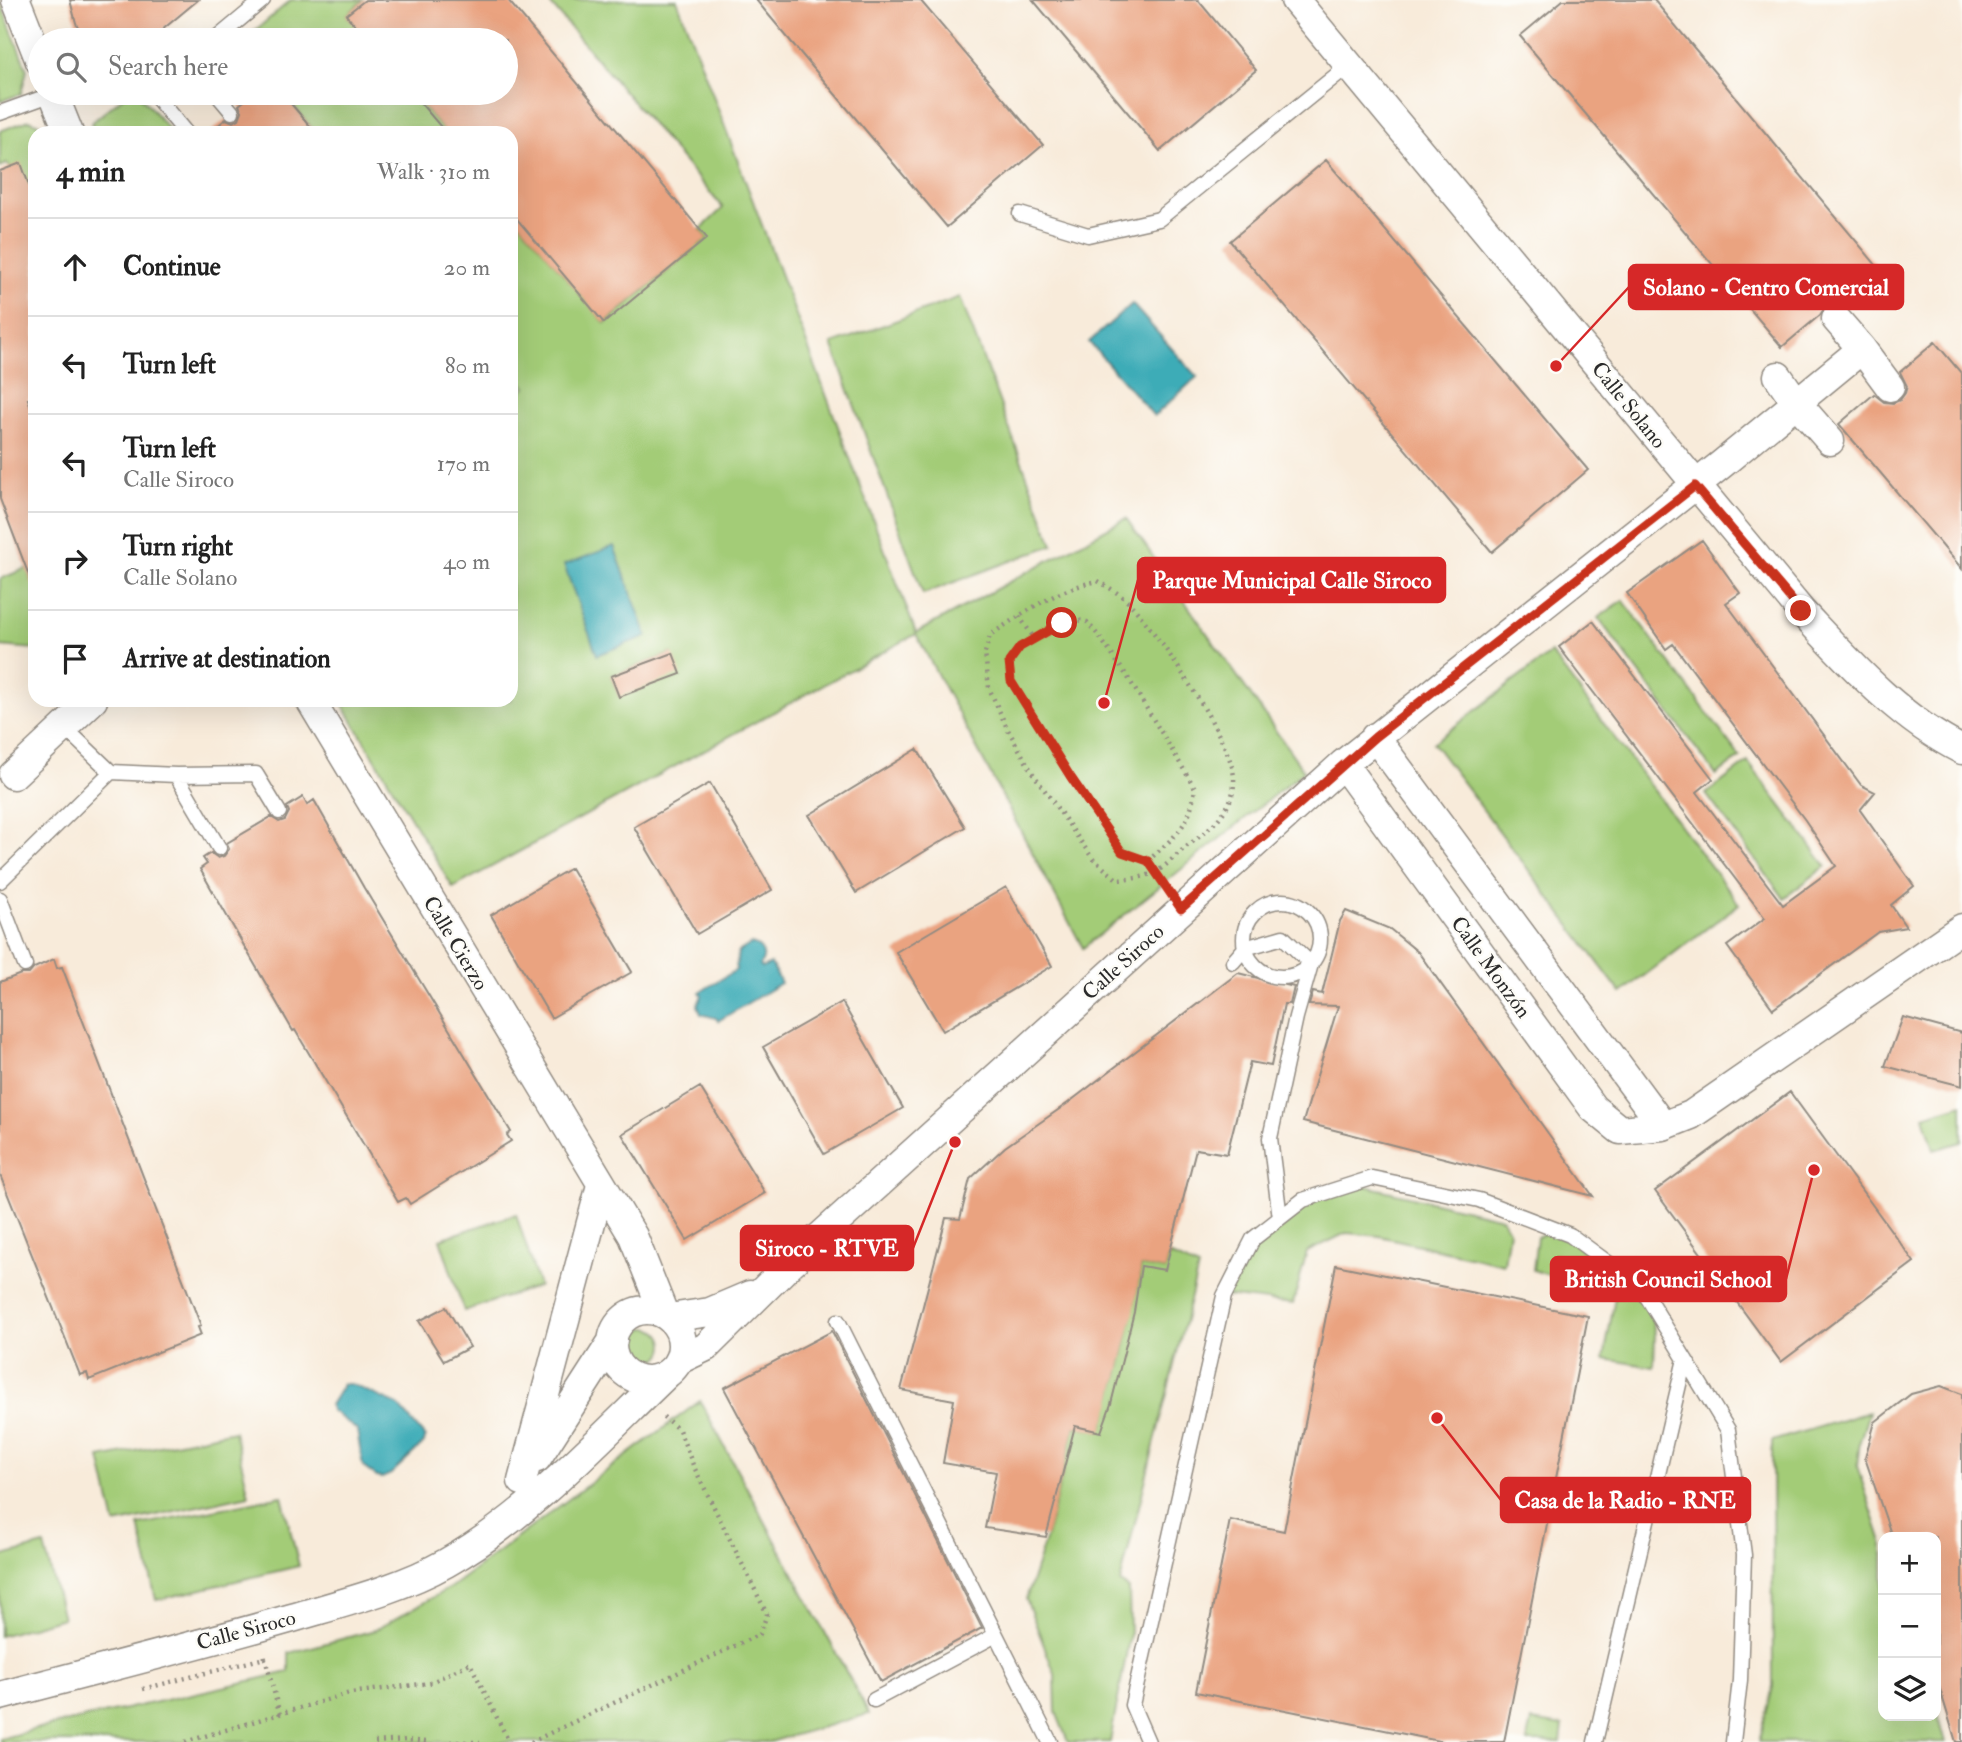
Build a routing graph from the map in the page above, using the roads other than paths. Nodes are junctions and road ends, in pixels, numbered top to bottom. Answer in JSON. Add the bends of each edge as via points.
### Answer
{"nodes":[{"id":1,"x":16,"y":0,"type":"edge"},
{"id":2,"x":263,"y":0,"type":"edge"},
{"id":3,"x":1294,"y":0,"type":"edge"},
{"id":4,"x":229,"y":28,"type":"edge"},
{"id":5,"x":28,"y":30,"type":"edge"},
{"id":6,"x":1349,"y":65,"type":"junction"},
{"id":7,"x":28,"y":102,"type":"edge"},
{"id":8,"x":58,"y":105,"type":"edge"},
{"id":9,"x":163,"y":105,"type":"edge"},
{"id":10,"x":226,"y":105,"type":"edge"},
{"id":11,"x":232,"y":112,"type":"dead end"},
{"id":12,"x":0,"y":113,"type":"edge"},
{"id":13,"x":66,"y":126,"type":"edge"},
{"id":14,"x":180,"y":126,"type":"edge"},
{"id":15,"x":1020,"y":214,"type":"dead end"},
{"id":16,"x":1836,"y":319,"type":"dead end"},
{"id":17,"x":1863,"y":349,"type":"junction"},
{"id":18,"x":1778,"y":376,"type":"dead end"},
{"id":19,"x":1889,"y":387,"type":"dead end"},
{"id":20,"x":1796,"y":402,"type":"junction"},
{"id":21,"x":1830,"y":441,"type":"dead end"},
{"id":22,"x":1695,"y":486,"type":"junction"},
{"id":23,"x":85,"y":707,"type":"edge"},
{"id":24,"x":314,"y":707,"type":"edge"},
{"id":25,"x":64,"y":727,"type":"junction"},
{"id":26,"x":1375,"y":737,"type":"junction"},
{"id":27,"x":1962,"y":750,"type":"edge"},
{"id":28,"x":1343,"y":764,"type":"junction"},
{"id":29,"x":111,"y":772,"type":"junction"},
{"id":30,"x":13,"y":775,"type":"dead end"},
{"id":31,"x":176,"y":775,"type":"junction"},
{"id":32,"x":279,"y":812,"type":"dead end"},
{"id":33,"x":219,"y":848,"type":"dead end"},
{"id":34,"x":0,"y":881,"type":"edge"},
{"id":35,"x":0,"y":899,"type":"edge"},
{"id":36,"x":1962,"y":928,"type":"edge"},
{"id":37,"x":1245,"y":948,"type":"junction"},
{"id":38,"x":1233,"y":962,"type":"dead end"},
{"id":39,"x":1311,"y":964,"type":"junction"},
{"id":40,"x":25,"y":965,"type":"dead end"},
{"id":41,"x":1663,"y":1126,"type":"junction"},
{"id":42,"x":601,"y":1185,"type":"junction"},
{"id":43,"x":1280,"y":1218,"type":"junction"},
{"id":44,"x":765,"y":1289,"type":"junction"},
{"id":45,"x":667,"y":1316,"type":"junction"},
{"id":46,"x":838,"y":1321,"type":"dead end"},
{"id":47,"x":613,"y":1340,"type":"junction"},
{"id":48,"x":1685,"y":1359,"type":"junction"},
{"id":49,"x":674,"y":1366,"type":"junction"},
{"id":50,"x":522,"y":1481,"type":"junction"},
{"id":51,"x":483,"y":1539,"type":"junction"},
{"id":52,"x":996,"y":1635,"type":"junction"},
{"id":53,"x":0,"y":1696,"type":"edge"},
{"id":54,"x":874,"y":1700,"type":"dead end"},
{"id":55,"x":1050,"y":1742,"type":"edge"},
{"id":56,"x":1148,"y":1742,"type":"edge"},
{"id":57,"x":1595,"y":1742,"type":"edge"},
{"id":58,"x":1733,"y":1742,"type":"edge"}],
"edges":[{"from":1,"to":5,"type":"street"},
{"from":2,"to":4,"type":"lane"},
{"from":3,"to":6,"type":"street","name":"Calle Solano"},
{"from":6,"to":15,"type":"lane","via":[[1158,219],[1088,235]]},
{"from":6,"to":22,"type":"street","name":"Calle Solano"},
{"from":7,"to":12,"type":"lane"},
{"from":8,"to":13,"type":"street"},
{"from":9,"to":14,"type":"lane"},
{"from":10,"to":11,"type":"lane"},
{"from":16,"to":17,"type":"street"},
{"from":17,"to":19,"type":"street"},
{"from":17,"to":20,"type":"street","name":"Calle Siroco"},
{"from":18,"to":20,"type":"street"},
{"from":20,"to":21,"type":"street"},
{"from":20,"to":22,"type":"street","name":"Calle Siroco"},
{"from":22,"to":26,"type":"street","name":"Calle Siroco"},
{"from":22,"to":27,"type":"street","name":"Calle Solano","via":[[1876,691]]},
{"from":23,"to":25,"type":"street"},
{"from":24,"to":42,"type":"street","name":"Calle Cierzo"},
{"from":25,"to":29,"type":"lane"},
{"from":25,"to":30,"type":"street"},
{"from":26,"to":28,"type":"street","name":"Calle Siroco"},
{"from":26,"to":41,"type":"street","name":"Calle Monzón"},
{"from":28,"to":41,"type":"street","name":"Calle Monzón","via":[[1593,1108],[1620,1130]]},
{"from":28,"to":44,"type":"street","name":"Calle Siroco"},
{"from":29,"to":31,"type":"lane"},
{"from":29,"to":34,"type":"lane"},
{"from":31,"to":32,"type":"lane","via":[[256,774]]},
{"from":31,"to":33,"type":"lane"},
{"from":35,"to":40,"type":"lane"},
{"from":36,"to":41,"type":"street","name":"Calle Monzón","via":[[1690,1115]]},
{"from":37,"to":38,"type":"lane"},
{"from":37,"to":39,"type":"lane","via":[[1283,937]]},
{"from":37,"to":39,"type":"lane","via":[[1268,975],[1291,976]]},
{"from":37,"to":39,"type":"lane","via":[[1247,923],[1255,912],[1278,901],[1291,902],[1303,907],[1318,927],[1318,953]]},
{"from":39,"to":43,"type":"lane","via":[[1270,1138]]},
{"from":42,"to":45,"type":"street","name":"Calle Cierzo","via":[[633,1237]]},
{"from":42,"to":50,"type":"street"},
{"from":43,"to":48,"type":"lane","via":[[1303,1200],[1372,1178],[1479,1200],[1570,1235],[1642,1287]]},
{"from":43,"to":56,"type":"lane","via":[[1253,1239],[1224,1296],[1132,1705]]},
{"from":44,"to":45,"type":"street","name":"Calle Siroco","via":[[710,1312]]},
{"from":44,"to":49,"type":"street","name":"Calle Siroco","via":[[706,1347]]},
{"from":45,"to":47,"type":"street","via":[[636,1312],[621,1323]]},
{"from":45,"to":49,"type":"street","via":[[681,1338]]},
{"from":46,"to":52,"type":"lane"},
{"from":47,"to":49,"type":"street","via":[[613,1351],[624,1371],[645,1380],[656,1379]]},
{"from":47,"to":50,"type":"street","name":"Calle Siroco"},
{"from":48,"to":57,"type":"lane"},
{"from":48,"to":58,"type":"lane","via":[[1728,1430],[1735,1480],[1744,1555]]},
{"from":49,"to":51,"type":"street","name":"Calle Siroco","via":[[543,1492]]},
{"from":50,"to":51,"type":"street","name":"Calle Siroco"},
{"from":51,"to":53,"type":"street","name":"Calle Siroco","via":[[445,1564],[371,1595]]},
{"from":52,"to":54,"type":"lane"},
{"from":52,"to":55,"type":"lane"}]}
